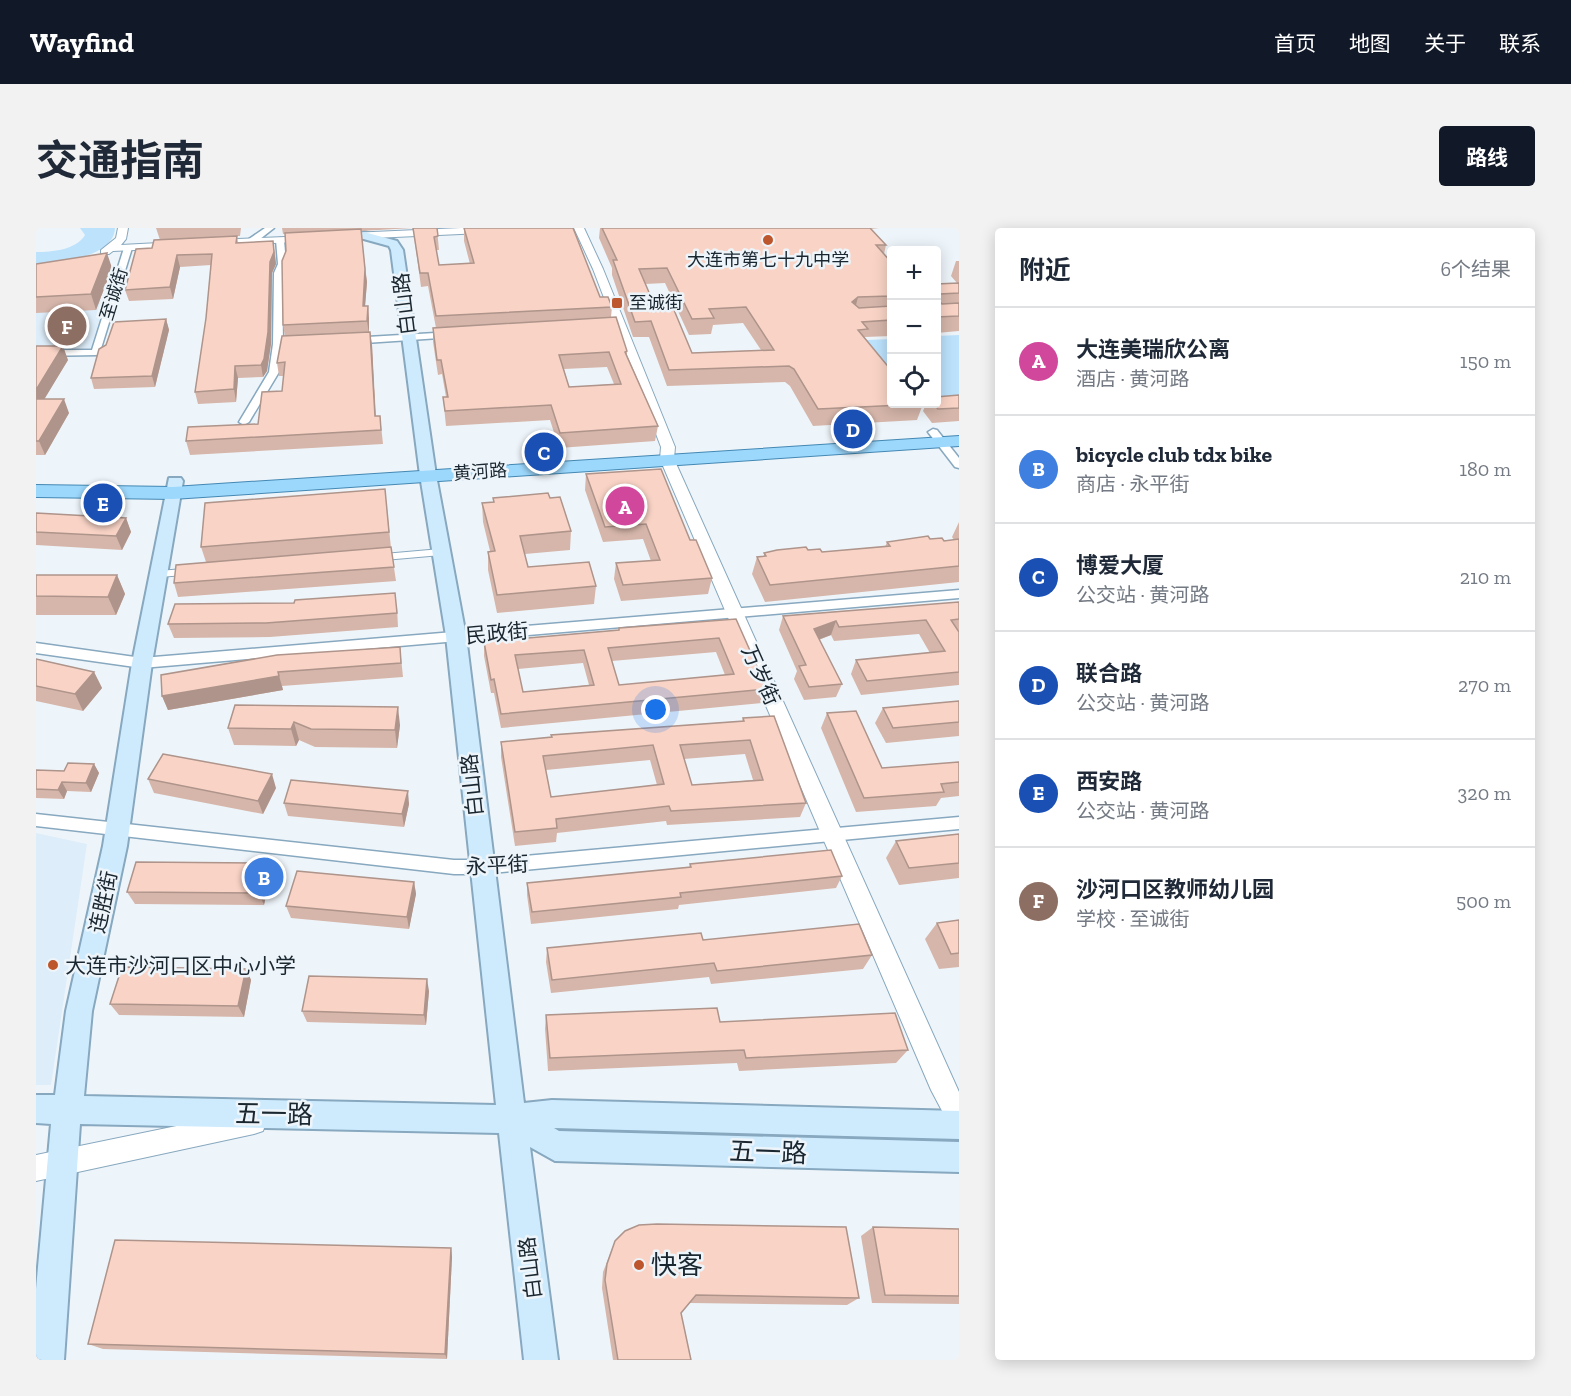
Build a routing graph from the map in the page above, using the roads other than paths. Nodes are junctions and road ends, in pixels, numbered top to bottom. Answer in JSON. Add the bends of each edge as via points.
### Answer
{"nodes":[{"id":1,"x":123,"y":228,"type":"edge"},
{"id":2,"x":270,"y":228,"type":"edge"},
{"id":3,"x":528,"y":228,"type":"edge"},
{"id":4,"x":579,"y":228,"type":"edge"},
{"id":5,"x":455,"y":230,"type":"edge"},
{"id":6,"x":364,"y":236,"type":"junction"},
{"id":7,"x":340,"y":237,"type":"edge"},
{"id":8,"x":316,"y":238,"type":"edge"},
{"id":9,"x":280,"y":240,"type":"junction"},
{"id":10,"x":252,"y":242,"type":"junction"},
{"id":11,"x":199,"y":244,"type":"edge"},
{"id":12,"x":188,"y":245,"type":"edge"},
{"id":13,"x":112,"y":248,"type":"junction"},
{"id":14,"x":128,"y":248,"type":"junction"},
{"id":15,"x":95,"y":257,"type":"edge"},
{"id":16,"x":467,"y":334,"type":"edge"},
{"id":17,"x":408,"y":338,"type":"junction"},
{"id":18,"x":335,"y":341,"type":"edge"},
{"id":19,"x":278,"y":344,"type":"junction"},
{"id":20,"x":290,"y":344,"type":"edge"},
{"id":21,"x":36,"y":353,"type":"edge"},
{"id":22,"x":243,"y":422,"type":"edge"},
{"id":23,"x":959,"y":430,"type":"edge"},
{"id":24,"x":937,"y":437,"type":"junction"},
{"id":25,"x":959,"y":441,"type":"edge"},
{"id":26,"x":668,"y":453,"type":"junction"},
{"id":27,"x":959,"y":465,"type":"edge"},
{"id":28,"x":428,"y":470,"type":"junction"},
{"id":29,"x":36,"y":480,"type":"edge"},
{"id":30,"x":174,"y":487,"type":"junction"},
{"id":31,"x":36,"y":491,"type":"edge"},
{"id":32,"x":442,"y":552,"type":"junction"},
{"id":33,"x":372,"y":558,"type":"edge"},
{"id":34,"x":194,"y":571,"type":"edge"},
{"id":35,"x":159,"y":574,"type":"junction"},
{"id":36,"x":959,"y":594,"type":"edge"},
{"id":37,"x":734,"y":613,"type":"junction"},
{"id":38,"x":456,"y":636,"type":"junction"},
{"id":39,"x":36,"y":648,"type":"edge"},
{"id":40,"x":142,"y":663,"type":"junction"},
{"id":41,"x":36,"y":820,"type":"edge"},
{"id":42,"x":959,"y":823,"type":"edge"},
{"id":43,"x":117,"y":828,"type":"junction"},
{"id":44,"x":831,"y":835,"type":"junction"},
{"id":45,"x":481,"y":867,"type":"junction"},
{"id":46,"x":36,"y":1109,"type":"edge"},
{"id":47,"x":68,"y":1109,"type":"junction"},
{"id":48,"x":293,"y":1115,"type":"junction"},
{"id":49,"x":959,"y":1117,"type":"edge"},
{"id":50,"x":513,"y":1119,"type":"junction"},
{"id":51,"x":959,"y":1125,"type":"edge"},
{"id":52,"x":959,"y":1157,"type":"edge"},
{"id":53,"x":61,"y":1162,"type":"junction"},
{"id":54,"x":36,"y":1168,"type":"edge"},
{"id":55,"x":47,"y":1360,"type":"edge"},
{"id":56,"x":541,"y":1360,"type":"edge"}],
"edges":[{"from":1,"to":13,"type":"street","via":[[121,239]]},
{"from":2,"to":10,"type":"street"},
{"from":3,"to":5,"type":"street"},
{"from":4,"to":26,"type":"street","name":"万岁街"},
{"from":5,"to":6,"type":"street"},
{"from":6,"to":7,"type":"street"},
{"from":6,"to":17,"type":"main road","name":"白山路","via":[[393,244],[398,250]]},
{"from":8,"to":9,"type":"street"},
{"from":9,"to":10,"type":"street"},
{"from":9,"to":19,"type":"street"},
{"from":10,"to":11,"type":"street"},
{"from":12,"to":14,"type":"street"},
{"from":13,"to":14,"type":"street"},
{"from":13,"to":15,"type":"street"},
{"from":14,"to":21,"type":"street","name":"至诚街","via":[[96,353]]},
{"from":16,"to":17,"type":"street"},
{"from":17,"to":18,"type":"street"},
{"from":17,"to":28,"type":"main road","name":"白山路"},
{"from":19,"to":20,"type":"street"},
{"from":19,"to":22,"type":"street","via":[[274,372]]},
{"from":23,"to":24,"type":"main road","name":"黄河路"},
{"from":24,"to":25,"type":"main road","name":"黄河路"},
{"from":24,"to":26,"type":"main road","name":"黄河路"},
{"from":24,"to":27,"type":"street"},
{"from":26,"to":28,"type":"main road","name":"黄河路"},
{"from":26,"to":37,"type":"street","name":"万岁街"},
{"from":28,"to":30,"type":"main road","name":"黄河路"},
{"from":28,"to":32,"type":"main road","name":"白山路"},
{"from":29,"to":30,"type":"main road","name":"黄河路"},
{"from":30,"to":31,"type":"main road","name":"黄河路"},
{"from":30,"to":35,"type":"main road","name":"连胜街"},
{"from":32,"to":33,"type":"lane"},
{"from":32,"to":38,"type":"main road","name":"白山路"},
{"from":34,"to":35,"type":"lane"},
{"from":35,"to":40,"type":"main road","name":"连胜街"},
{"from":36,"to":37,"type":"street","name":"民政街"},
{"from":37,"to":38,"type":"street","name":"民政街"},
{"from":37,"to":44,"type":"street","name":"万岁街"},
{"from":38,"to":40,"type":"street","name":"民政街"},
{"from":38,"to":45,"type":"main road","name":"白山路"},
{"from":39,"to":40,"type":"street","name":"民政街"},
{"from":40,"to":43,"type":"main road","name":"连胜街"},
{"from":41,"to":43,"type":"street","name":"永平街"},
{"from":42,"to":44,"type":"street","name":"永平街"},
{"from":43,"to":45,"type":"street","name":"永平街"},
{"from":43,"to":47,"type":"main road","name":"连胜街","via":[[79,1011]]},
{"from":44,"to":45,"type":"street","name":"永平街"},
{"from":44,"to":49,"type":"street","name":"万岁街"},
{"from":45,"to":50,"type":"main road","name":"白山路"},
{"from":46,"to":47,"type":"main road","name":"五一路"},
{"from":47,"to":48,"type":"main road","name":"五一路"},
{"from":47,"to":53,"type":"main road","name":"连胜街"},
{"from":48,"to":50,"type":"main road","name":"五一路"},
{"from":48,"to":53,"type":"street"},
{"from":50,"to":51,"type":"main road","name":"五一路","via":[[552,1114]]},
{"from":50,"to":52,"type":"main road","name":"五一路","via":[[555,1146]]},
{"from":50,"to":56,"type":"main road","name":"白山路"},
{"from":53,"to":54,"type":"street"},
{"from":53,"to":55,"type":"main road","name":"连胜街"}]}
